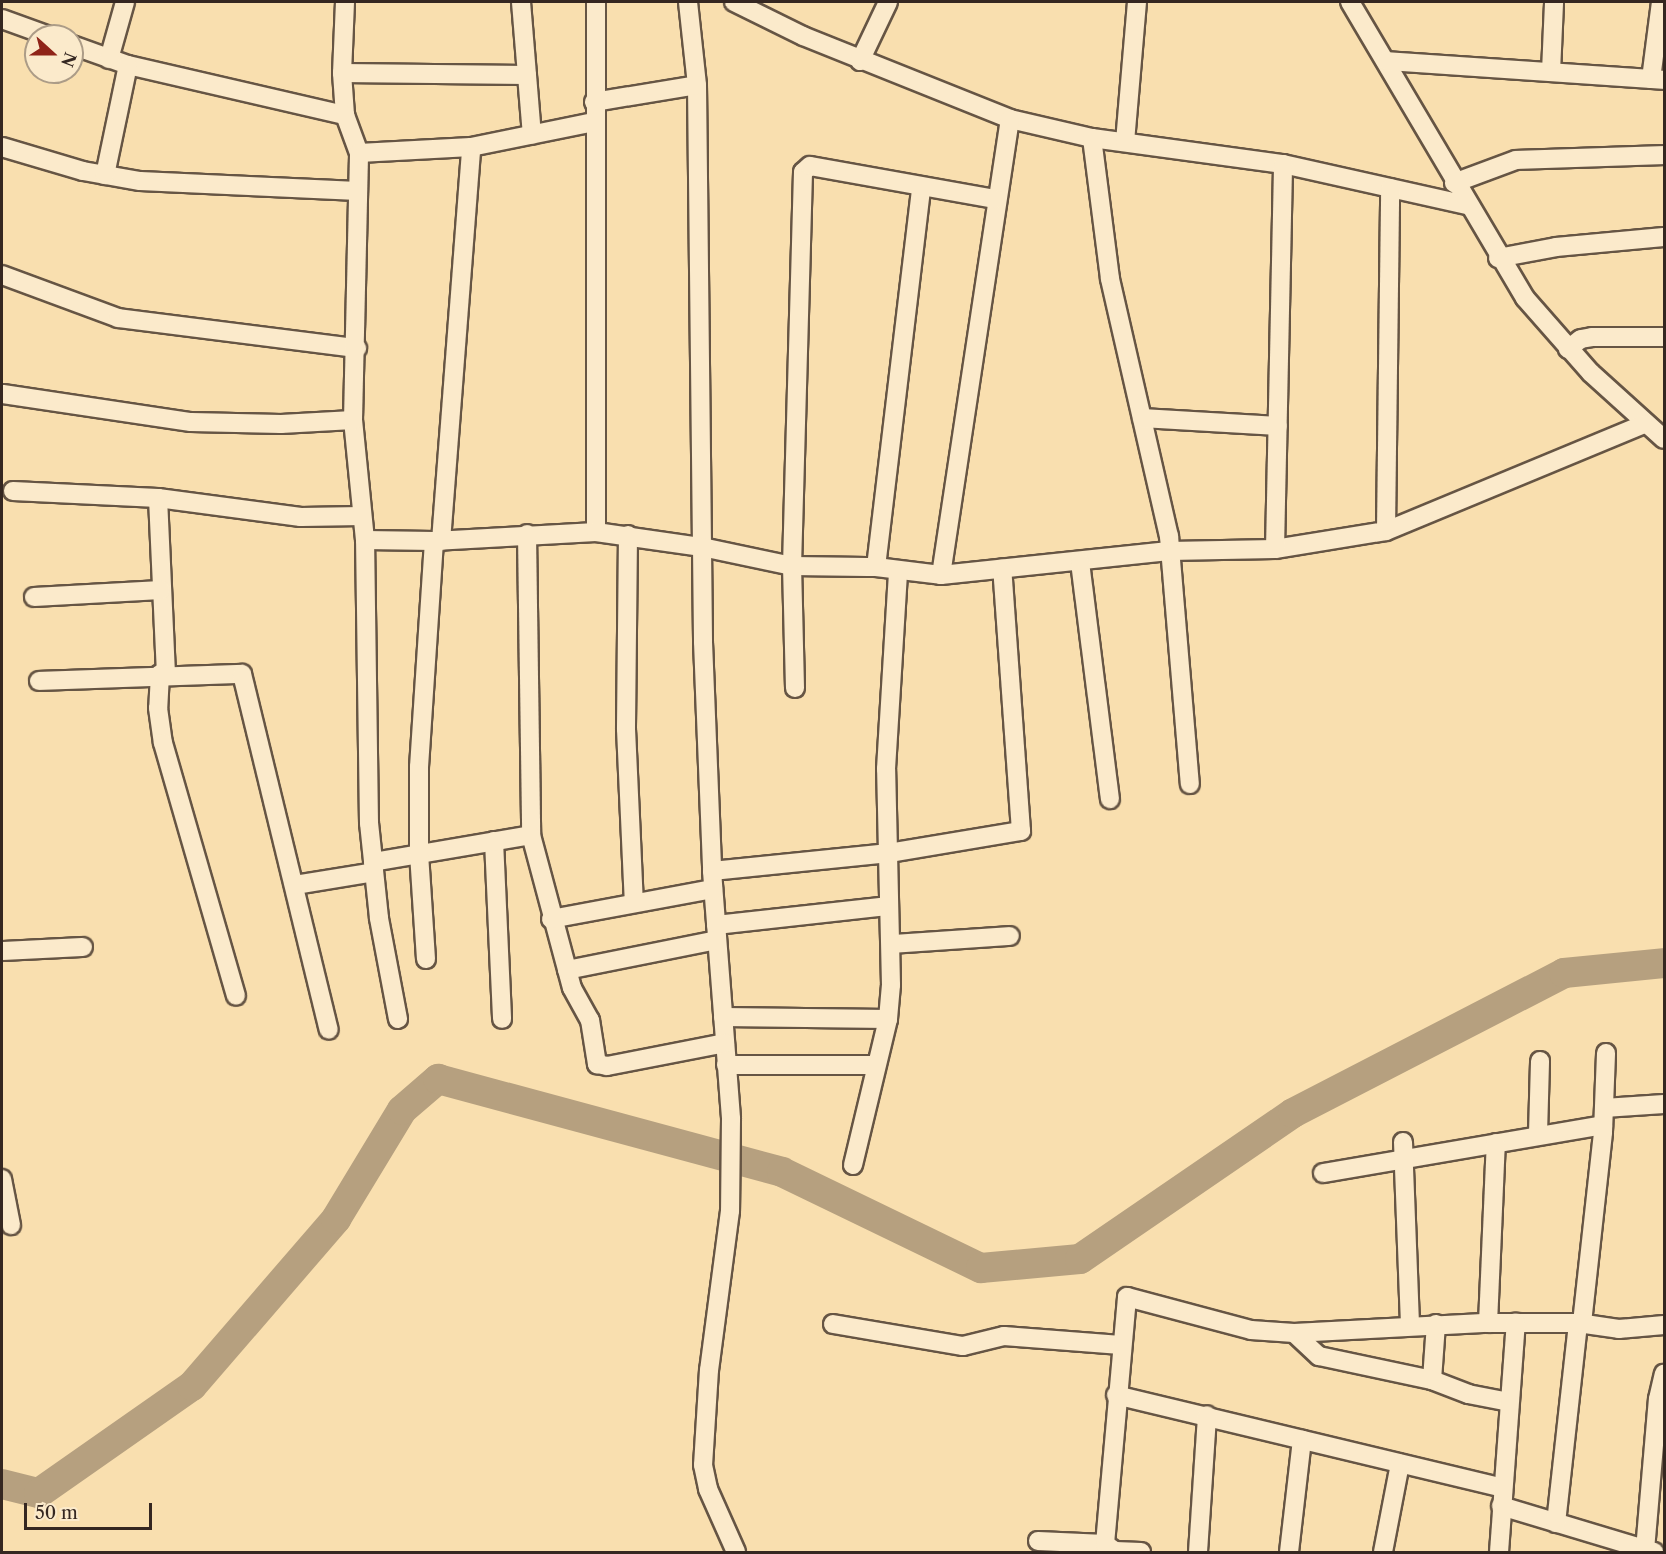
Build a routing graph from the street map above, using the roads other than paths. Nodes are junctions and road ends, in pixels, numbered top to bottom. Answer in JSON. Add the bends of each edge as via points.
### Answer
{"nodes":[{"id":1,"x":125,"y":2,"type":"edge"},
{"id":2,"x":345,"y":2,"type":"edge"},
{"id":3,"x":521,"y":2,"type":"edge"},
{"id":4,"x":596,"y":2,"type":"edge"},
{"id":5,"x":688,"y":2,"type":"edge"},
{"id":6,"x":734,"y":2,"type":"edge"},
{"id":7,"x":888,"y":2,"type":"edge"},
{"id":8,"x":1137,"y":2,"type":"edge"},
{"id":9,"x":1350,"y":2,"type":"edge"},
{"id":10,"x":1554,"y":2,"type":"edge"},
{"id":11,"x":1661,"y":2,"type":"edge"},
{"id":12,"x":2,"y":19,"type":"edge"},
{"id":13,"x":24,"y":27,"type":"edge"},
{"id":14,"x":84,"y":50,"type":"edge"},
{"id":15,"x":109,"y":59,"type":"junction"},
{"id":16,"x":860,"y":61,"type":"junction"},
{"id":17,"x":1386,"y":61,"type":"junction"},
{"id":18,"x":128,"y":65,"type":"junction"},
{"id":19,"x":1551,"y":72,"type":"junction"},
{"id":20,"x":342,"y":73,"type":"junction"},
{"id":21,"x":527,"y":75,"type":"junction"},
{"id":22,"x":1658,"y":79,"type":"edge"},
{"id":23,"x":697,"y":85,"type":"junction"},
{"id":24,"x":594,"y":102,"type":"junction"},
{"id":25,"x":345,"y":115,"type":"junction"},
{"id":26,"x":1010,"y":119,"type":"junction"},
{"id":27,"x":594,"y":122,"type":"junction"},
{"id":28,"x":532,"y":135,"type":"junction"},
{"id":29,"x":1092,"y":138,"type":"junction"},
{"id":30,"x":1125,"y":142,"type":"junction"},
{"id":31,"x":2,"y":147,"type":"edge"},
{"id":32,"x":471,"y":147,"type":"junction"},
{"id":33,"x":359,"y":153,"type":"junction"},
{"id":34,"x":1665,"y":155,"type":"edge"},
{"id":35,"x":1283,"y":164,"type":"junction"},
{"id":36,"x":105,"y":175,"type":"junction"},
{"id":37,"x":1454,"y":183,"type":"junction"},
{"id":38,"x":921,"y":187,"type":"junction"},
{"id":39,"x":1390,"y":188,"type":"junction"},
{"id":40,"x":358,"y":191,"type":"junction"},
{"id":41,"x":995,"y":199,"type":"junction"},
{"id":42,"x":1466,"y":205,"type":"junction"},
{"id":43,"x":1665,"y":237,"type":"edge"},
{"id":44,"x":1498,"y":258,"type":"junction"},
{"id":45,"x":2,"y":275,"type":"edge"},
{"id":46,"x":1665,"y":337,"type":"edge"},
{"id":47,"x":357,"y":348,"type":"junction"},
{"id":48,"x":1568,"y":349,"type":"junction"},
{"id":49,"x":3,"y":394,"type":"dead end"},
{"id":50,"x":1142,"y":418,"type":"junction"},
{"id":51,"x":353,"y":420,"type":"junction"},
{"id":52,"x":1644,"y":424,"type":"junction"},
{"id":53,"x":1278,"y":426,"type":"junction"},
{"id":54,"x":1665,"y":439,"type":"edge"},
{"id":55,"x":13,"y":491,"type":"dead end"},
{"id":56,"x":158,"y":498,"type":"junction"},
{"id":57,"x":362,"y":516,"type":"junction"},
{"id":58,"x":1386,"y":531,"type":"junction"},
{"id":59,"x":596,"y":532,"type":"junction"},
{"id":60,"x":527,"y":534,"type":"junction"},
{"id":61,"x":628,"y":535,"type":"junction"},
{"id":62,"x":364,"y":540,"type":"junction"},
{"id":63,"x":438,"y":541,"type":"junction"},
{"id":64,"x":702,"y":547,"type":"junction"},
{"id":65,"x":1275,"y":549,"type":"junction"},
{"id":66,"x":1169,"y":551,"type":"junction"},
{"id":67,"x":1080,"y":562,"type":"junction"},
{"id":68,"x":792,"y":566,"type":"junction"},
{"id":69,"x":876,"y":567,"type":"junction"},
{"id":70,"x":1002,"y":569,"type":"junction"},
{"id":71,"x":898,"y":571,"type":"junction"},
{"id":72,"x":941,"y":575,"type":"junction"},
{"id":73,"x":161,"y":590,"type":"junction"},
{"id":74,"x":34,"y":597,"type":"dead end"},
{"id":75,"x":163,"y":674,"type":"junction"},
{"id":76,"x":39,"y":681,"type":"dead end"},
{"id":77,"x":795,"y":688,"type":"dead end"},
{"id":78,"x":1190,"y":784,"type":"dead end"},
{"id":79,"x":1110,"y":799,"type":"dead end"},
{"id":80,"x":531,"y":835,"type":"junction"},
{"id":81,"x":494,"y":841,"type":"junction"},
{"id":82,"x":419,"y":853,"type":"junction"},
{"id":83,"x":889,"y":853,"type":"junction"},
{"id":84,"x":373,"y":867,"type":"junction"},
{"id":85,"x":712,"y":880,"type":"junction"},
{"id":86,"x":295,"y":885,"type":"junction"},
{"id":87,"x":634,"y":902,"type":"junction"},
{"id":88,"x":887,"y":906,"type":"junction"},
{"id":89,"x":551,"y":919,"type":"junction"},
{"id":90,"x":716,"y":932,"type":"junction"},
{"id":91,"x":1010,"y":936,"type":"dead end"},
{"id":92,"x":891,"y":944,"type":"junction"},
{"id":93,"x":82,"y":947,"type":"dead end"},
{"id":94,"x":2,"y":951,"type":"edge"},
{"id":95,"x":426,"y":959,"type":"dead end"},
{"id":96,"x":567,"y":970,"type":"junction"},
{"id":97,"x":236,"y":996,"type":"dead end"},
{"id":98,"x":723,"y":1017,"type":"junction"},
{"id":99,"x":502,"y":1018,"type":"dead end"},
{"id":100,"x":398,"y":1019,"type":"dead end"},
{"id":101,"x":888,"y":1019,"type":"junction"},
{"id":102,"x":329,"y":1030,"type":"dead end"},
{"id":103,"x":725,"y":1043,"type":"junction"},
{"id":104,"x":1606,"y":1053,"type":"dead end"},
{"id":105,"x":1540,"y":1061,"type":"dead end"},
{"id":106,"x":726,"y":1065,"type":"junction"},
{"id":107,"x":874,"y":1065,"type":"junction"},
{"id":108,"x":1665,"y":1104,"type":"edge"},
{"id":109,"x":1604,"y":1116,"type":"junction"},
{"id":110,"x":1538,"y":1134,"type":"junction"},
{"id":111,"x":1496,"y":1143,"type":"junction"},
{"id":112,"x":1403,"y":1150,"type":"junction"},
{"id":113,"x":852,"y":1165,"type":"dead end"},
{"id":114,"x":1323,"y":1173,"type":"dead end"},
{"id":115,"x":2,"y":1179,"type":"edge"},
{"id":116,"x":11,"y":1225,"type":"dead end"},
{"id":117,"x":1488,"y":1323,"type":"junction"},
{"id":118,"x":1516,"y":1323,"type":"junction"},
{"id":119,"x":1580,"y":1323,"type":"junction"},
{"id":120,"x":833,"y":1324,"type":"dead end"},
{"id":121,"x":1436,"y":1324,"type":"junction"},
{"id":122,"x":1665,"y":1324,"type":"edge"},
{"id":123,"x":1410,"y":1326,"type":"junction"},
{"id":124,"x":1294,"y":1333,"type":"junction"},
{"id":125,"x":1121,"y":1345,"type":"junction"},
{"id":126,"x":1665,"y":1374,"type":"edge"},
{"id":127,"x":1432,"y":1380,"type":"junction"},
{"id":128,"x":1116,"y":1395,"type":"junction"},
{"id":129,"x":1509,"y":1402,"type":"junction"},
{"id":130,"x":1207,"y":1414,"type":"junction"},
{"id":131,"x":1302,"y":1440,"type":"junction"},
{"id":132,"x":1400,"y":1464,"type":"junction"},
{"id":133,"x":1502,"y":1497,"type":"junction"},
{"id":134,"x":1556,"y":1523,"type":"junction"},
{"id":135,"x":1038,"y":1541,"type":"dead end"},
{"id":136,"x":1105,"y":1545,"type":"junction"},
{"id":137,"x":1649,"y":1551,"type":"edge"},
{"id":138,"x":736,"y":1552,"type":"edge"},
{"id":139,"x":1141,"y":1552,"type":"edge"},
{"id":140,"x":1198,"y":1552,"type":"edge"},
{"id":141,"x":1289,"y":1552,"type":"edge"},
{"id":142,"x":1383,"y":1552,"type":"edge"},
{"id":143,"x":1499,"y":1552,"type":"edge"}],
"edges":[{"from":1,"to":15,"type":"street"},
{"from":2,"to":20,"type":"street"},
{"from":3,"to":21,"type":"street"},
{"from":4,"to":24,"type":"street"},
{"from":5,"to":23,"type":"street"},
{"from":6,"to":16,"type":"street"},
{"from":7,"to":16,"type":"street"},
{"from":8,"to":30,"type":"street"},
{"from":9,"to":17,"type":"street"},
{"from":10,"to":19,"type":"street"},
{"from":11,"to":22,"type":"street"},
{"from":12,"to":13,"type":"street"},
{"from":14,"to":15,"type":"street"},
{"from":15,"to":18,"type":"street"},
{"from":16,"to":26,"type":"street"},
{"from":17,"to":19,"type":"street"},
{"from":17,"to":37,"type":"street"},
{"from":18,"to":25,"type":"street"},
{"from":18,"to":36,"type":"street"},
{"from":19,"to":22,"type":"street"},
{"from":20,"to":21,"type":"street"},
{"from":20,"to":25,"type":"street"},
{"from":21,"to":28,"type":"street"},
{"from":23,"to":24,"type":"street"},
{"from":23,"to":64,"type":"street"},
{"from":24,"to":27,"type":"street"},
{"from":25,"to":33,"type":"street"},
{"from":26,"to":29,"type":"street"},
{"from":26,"to":41,"type":"street"},
{"from":27,"to":28,"type":"street"},
{"from":27,"to":59,"type":"street"},
{"from":28,"to":32,"type":"street"},
{"from":29,"to":30,"type":"street"},
{"from":29,"to":50,"type":"street","via":[[1110,279]]},
{"from":30,"to":35,"type":"street"},
{"from":31,"to":36,"type":"street"},
{"from":32,"to":33,"type":"street"},
{"from":32,"to":63,"type":"street"},
{"from":33,"to":40,"type":"street"},
{"from":34,"to":37,"type":"street","via":[[1516,160]]},
{"from":35,"to":39,"type":"street"},
{"from":35,"to":53,"type":"street"},
{"from":36,"to":40,"type":"street","via":[[140,181]]},
{"from":37,"to":42,"type":"street"},
{"from":38,"to":41,"type":"street"},
{"from":38,"to":68,"type":"street","via":[[810,166],[803,172]]},
{"from":38,"to":69,"type":"street"},
{"from":39,"to":42,"type":"street"},
{"from":39,"to":58,"type":"street"},
{"from":40,"to":47,"type":"street"},
{"from":41,"to":72,"type":"street"},
{"from":42,"to":44,"type":"street"},
{"from":43,"to":44,"type":"street","via":[[1556,247]]},
{"from":44,"to":48,"type":"street"},
{"from":45,"to":47,"type":"street","via":[[118,318]]},
{"from":46,"to":48,"type":"street","via":[[1592,337],[1581,339]]},
{"from":47,"to":51,"type":"street"},
{"from":48,"to":52,"type":"street"},
{"from":49,"to":51,"type":"street","via":[[191,422],[281,424]]},
{"from":50,"to":53,"type":"street"},
{"from":50,"to":66,"type":"street"},
{"from":51,"to":57,"type":"street"},
{"from":52,"to":54,"type":"street"},
{"from":52,"to":58,"type":"street"},
{"from":53,"to":65,"type":"street"},
{"from":55,"to":56,"type":"street"},
{"from":56,"to":57,"type":"street","via":[[301,517]]},
{"from":56,"to":73,"type":"street"},
{"from":57,"to":62,"type":"street"},
{"from":58,"to":65,"type":"street"},
{"from":59,"to":60,"type":"street"},
{"from":59,"to":61,"type":"street"},
{"from":60,"to":63,"type":"street"},
{"from":60,"to":80,"type":"street"},
{"from":61,"to":64,"type":"street"},
{"from":61,"to":87,"type":"street","via":[[626,729]]},
{"from":62,"to":63,"type":"street"},
{"from":62,"to":84,"type":"street"},
{"from":63,"to":82,"type":"street","via":[[423,692]]},
{"from":64,"to":68,"type":"street"},
{"from":64,"to":85,"type":"street"},
{"from":65,"to":66,"type":"street"},
{"from":66,"to":67,"type":"street"},
{"from":66,"to":78,"type":"street"},
{"from":67,"to":70,"type":"street"},
{"from":67,"to":79,"type":"street"},
{"from":68,"to":69,"type":"street"},
{"from":68,"to":77,"type":"street"},
{"from":69,"to":71,"type":"street"},
{"from":70,"to":72,"type":"street"},
{"from":70,"to":83,"type":"street","via":[[1021,831]]},
{"from":71,"to":72,"type":"street"},
{"from":71,"to":83,"type":"street","via":[[886,769]]},
{"from":73,"to":74,"type":"street"},
{"from":73,"to":75,"type":"street"},
{"from":75,"to":76,"type":"street"},
{"from":75,"to":86,"type":"street","via":[[237,672],[244,678]]},
{"from":75,"to":97,"type":"street","via":[[158,708],[163,743]]},
{"from":80,"to":81,"type":"street"},
{"from":80,"to":89,"type":"street"},
{"from":81,"to":82,"type":"street"},
{"from":81,"to":99,"type":"street"},
{"from":82,"to":84,"type":"street"},
{"from":82,"to":95,"type":"street"},
{"from":83,"to":85,"type":"street"},
{"from":83,"to":88,"type":"street"},
{"from":84,"to":86,"type":"street"},
{"from":84,"to":100,"type":"street"},
{"from":85,"to":87,"type":"street"},
{"from":85,"to":90,"type":"street"},
{"from":86,"to":102,"type":"street"},
{"from":87,"to":89,"type":"street"},
{"from":88,"to":90,"type":"street"},
{"from":88,"to":92,"type":"street"},
{"from":89,"to":96,"type":"street"},
{"from":90,"to":96,"type":"street"},
{"from":90,"to":98,"type":"street"},
{"from":91,"to":92,"type":"street"},
{"from":92,"to":101,"type":"street"},
{"from":93,"to":94,"type":"street"},
{"from":96,"to":103,"type":"street","via":[[590,1020],[597,1064],[601,1067]]},
{"from":98,"to":101,"type":"street"},
{"from":98,"to":103,"type":"street"},
{"from":101,"to":107,"type":"street"},
{"from":103,"to":106,"type":"street"},
{"from":104,"to":109,"type":"street"},
{"from":105,"to":110,"type":"street"},
{"from":106,"to":107,"type":"street"},
{"from":106,"to":138,"type":"street","via":[[731,1119],[730,1211],[703,1439],[708,1489]]},
{"from":107,"to":113,"type":"street"},
{"from":108,"to":109,"type":"street"},
{"from":109,"to":110,"type":"street"},
{"from":109,"to":119,"type":"street"},
{"from":110,"to":111,"type":"street"},
{"from":111,"to":112,"type":"street"},
{"from":111,"to":117,"type":"street"},
{"from":112,"to":114,"type":"street"},
{"from":112,"to":123,"type":"street"},
{"from":115,"to":116,"type":"street"},
{"from":117,"to":118,"type":"street"},
{"from":117,"to":121,"type":"street"},
{"from":118,"to":119,"type":"street"},
{"from":118,"to":129,"type":"street"},
{"from":119,"to":122,"type":"street","via":[[1618,1329]]},
{"from":119,"to":134,"type":"street"},
{"from":120,"to":125,"type":"street","via":[[963,1346],[1004,1336]]},
{"from":121,"to":123,"type":"street"},
{"from":121,"to":127,"type":"street"},
{"from":123,"to":124,"type":"street"},
{"from":124,"to":125,"type":"street","via":[[1251,1329],[1131,1296],[1125,1301]]},
{"from":124,"to":127,"type":"street","via":[[1319,1356]]},
{"from":125,"to":128,"type":"street"},
{"from":126,"to":137,"type":"street","via":[[1659,1399]]},
{"from":127,"to":129,"type":"street","via":[[1468,1394]]},
{"from":128,"to":130,"type":"street"},
{"from":128,"to":136,"type":"street"},
{"from":129,"to":133,"type":"street"},
{"from":130,"to":131,"type":"street"},
{"from":130,"to":140,"type":"street"},
{"from":131,"to":132,"type":"street"},
{"from":131,"to":141,"type":"street"},
{"from":132,"to":133,"type":"street"},
{"from":132,"to":142,"type":"street"},
{"from":133,"to":134,"type":"street"},
{"from":133,"to":143,"type":"street"},
{"from":134,"to":137,"type":"street"},
{"from":135,"to":136,"type":"street"},
{"from":136,"to":139,"type":"street","via":[[1115,1551]]}]}
